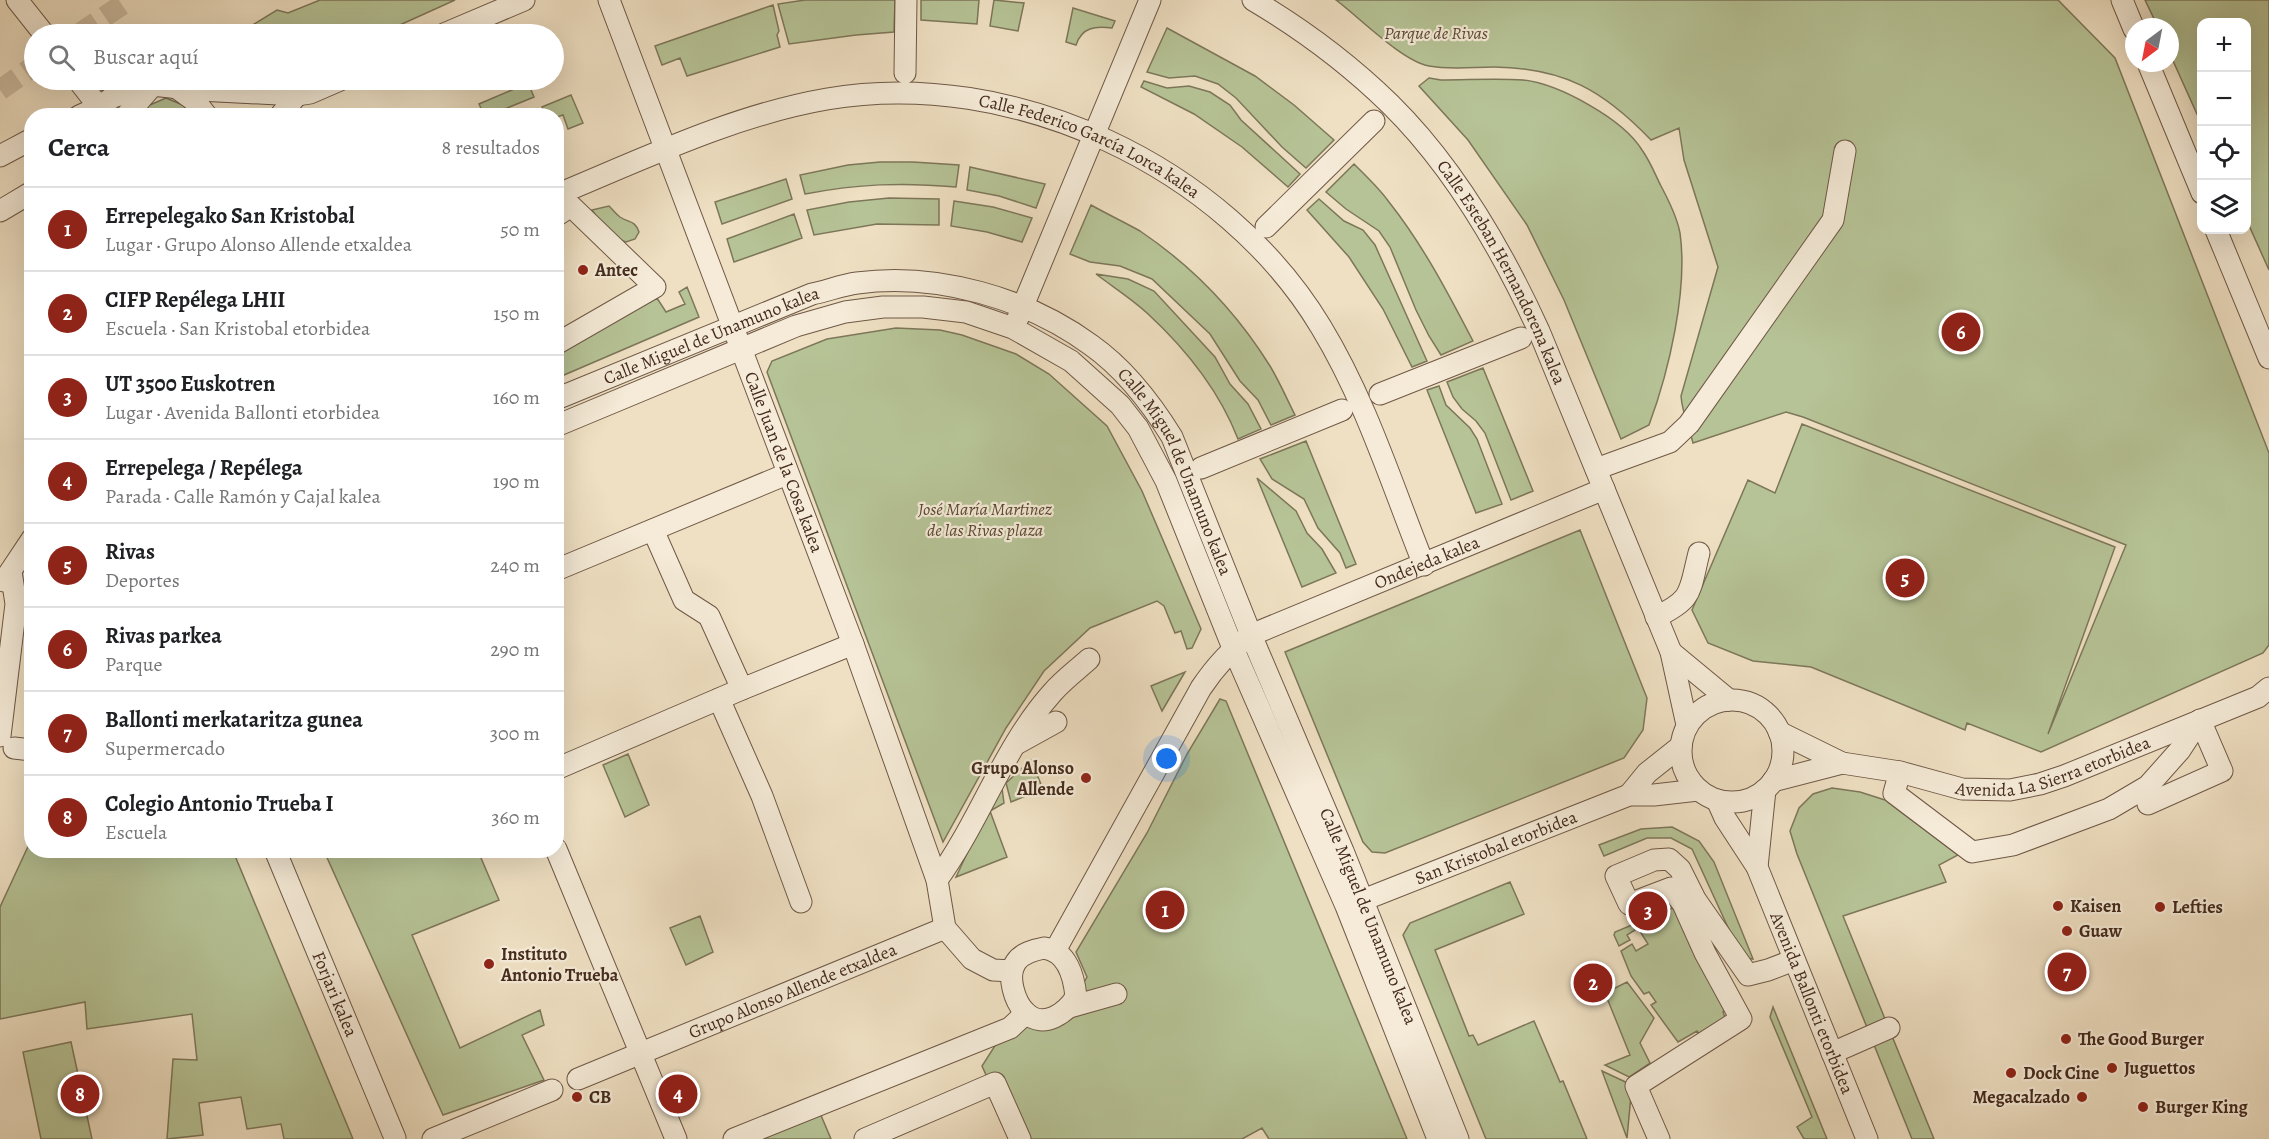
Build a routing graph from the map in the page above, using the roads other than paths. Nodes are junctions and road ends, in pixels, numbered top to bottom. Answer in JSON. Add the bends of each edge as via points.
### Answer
{"nodes":[{"id":1,"x":17,"y":0,"type":"edge"},
{"id":2,"x":524,"y":0,"type":"edge"},
{"id":3,"x":609,"y":0,"type":"edge"},
{"id":4,"x":906,"y":0,"type":"edge"},
{"id":5,"x":1150,"y":0,"type":"edge"},
{"id":6,"x":1253,"y":0,"type":"edge"},
{"id":7,"x":2122,"y":0,"type":"edge"},
{"id":8,"x":2130,"y":18,"type":"edge"},
{"id":9,"x":36,"y":24,"type":"edge"},
{"id":10,"x":468,"y":24,"type":"edge"},
{"id":11,"x":2152,"y":72,"type":"edge"},
{"id":12,"x":905,"y":73,"type":"dead end"},
{"id":13,"x":86,"y":90,"type":"edge"},
{"id":14,"x":136,"y":90,"type":"edge"},
{"id":15,"x":149,"y":90,"type":"edge"},
{"id":16,"x":179,"y":90,"type":"edge"},
{"id":17,"x":211,"y":90,"type":"edge"},
{"id":18,"x":317,"y":90,"type":"edge"},
{"id":19,"x":297,"y":95,"type":"junction"},
{"id":20,"x":100,"y":108,"type":"edge"},
{"id":21,"x":104,"y":108,"type":"edge"},
{"id":22,"x":133,"y":108,"type":"edge"},
{"id":23,"x":201,"y":108,"type":"edge"},
{"id":24,"x":286,"y":108,"type":"edge"},
{"id":25,"x":1374,"y":121,"type":"dead end"},
{"id":26,"x":1093,"y":134,"type":"junction"},
{"id":27,"x":24,"y":143,"type":"edge"},
{"id":28,"x":665,"y":150,"type":"junction"},
{"id":29,"x":1845,"y":151,"type":"dead end"},
{"id":30,"x":0,"y":156,"type":"edge"},
{"id":31,"x":2197,"y":181,"type":"edge"},
{"id":32,"x":564,"y":192,"type":"edge"},
{"id":33,"x":24,"y":197,"type":"edge"},
{"id":34,"x":0,"y":211,"type":"edge"},
{"id":35,"x":564,"y":211,"type":"edge"},
{"id":36,"x":1266,"y":226,"type":"dead end"},
{"id":37,"x":2219,"y":234,"type":"edge"},
{"id":38,"x":1022,"y":306,"type":"junction"},
{"id":39,"x":732,"y":327,"type":"junction"},
{"id":40,"x":1013,"y":328,"type":"junction"},
{"id":41,"x":1521,"y":338,"type":"dead end"},
{"id":42,"x":564,"y":339,"type":"edge"},
{"id":43,"x":740,"y":350,"type":"junction"},
{"id":44,"x":2269,"y":358,"type":"edge"},
{"id":45,"x":1380,"y":394,"type":"dead end"},
{"id":46,"x":564,"y":396,"type":"edge"},
{"id":47,"x":1342,"y":410,"type":"dead end"},
{"id":48,"x":564,"y":423,"type":"edge"},
{"id":49,"x":1201,"y":468,"type":"dead end"},
{"id":50,"x":1596,"y":469,"type":"junction"},
{"id":51,"x":787,"y":474,"type":"junction"},
{"id":52,"x":1604,"y":489,"type":"junction"},
{"id":53,"x":653,"y":530,"type":"junction"},
{"id":54,"x":24,"y":551,"type":"edge"},
{"id":55,"x":1699,"y":553,"type":"dead end"},
{"id":56,"x":1424,"y":565,"type":"junction"},
{"id":57,"x":564,"y":567,"type":"edge"},
{"id":58,"x":6,"y":579,"type":"edge"},
{"id":59,"x":1656,"y":617,"type":"junction"},
{"id":60,"x":1251,"y":634,"type":"junction"},
{"id":61,"x":853,"y":644,"type":"junction"},
{"id":62,"x":1233,"y":648,"type":"junction"},
{"id":63,"x":1671,"y":652,"type":"junction"},
{"id":64,"x":1089,"y":659,"type":"dead end"},
{"id":65,"x":742,"y":689,"type":"junction"},
{"id":66,"x":2265,"y":694,"type":"edge"},
{"id":67,"x":719,"y":699,"type":"junction"},
{"id":68,"x":1729,"y":700,"type":"junction"},
{"id":69,"x":2200,"y":720,"type":"junction"},
{"id":70,"x":1056,"y":722,"type":"dead end"},
{"id":71,"x":1687,"y":725,"type":"junction"},
{"id":72,"x":1779,"y":732,"type":"junction"},
{"id":73,"x":15,"y":744,"type":"edge"},
{"id":74,"x":1015,"y":745,"type":"junction"},
{"id":75,"x":1681,"y":746,"type":"junction"},
{"id":76,"x":1842,"y":763,"type":"junction"},
{"id":77,"x":564,"y":766,"type":"edge"},
{"id":78,"x":1900,"y":772,"type":"junction"},
{"id":79,"x":1769,"y":785,"type":"junction"},
{"id":80,"x":1698,"y":790,"type":"junction"},
{"id":81,"x":1629,"y":795,"type":"junction"},
{"id":82,"x":1717,"y":800,"type":"junction"},
{"id":83,"x":2148,"y":804,"type":"dead end"},
{"id":84,"x":278,"y":858,"type":"edge"},
{"id":85,"x":560,"y":858,"type":"edge"},
{"id":86,"x":1757,"y":867,"type":"junction"},
{"id":87,"x":937,"y":880,"type":"junction"},
{"id":88,"x":801,"y":902,"type":"dead end"},
{"id":89,"x":1354,"y":903,"type":"junction"},
{"id":90,"x":945,"y":928,"type":"junction"},
{"id":91,"x":1056,"y":950,"type":"junction"},
{"id":92,"x":1794,"y":960,"type":"junction"},
{"id":93,"x":1012,"y":971,"type":"junction"},
{"id":94,"x":1116,"y":994,"type":"dead end"},
{"id":95,"x":1070,"y":1007,"type":"junction"},
{"id":96,"x":1026,"y":1013,"type":"junction"},
{"id":97,"x":1888,"y":1028,"type":"dead end"},
{"id":98,"x":1832,"y":1053,"type":"junction"},
{"id":99,"x":641,"y":1054,"type":"junction"},
{"id":100,"x":578,"y":1079,"type":"dead end"},
{"id":101,"x":552,"y":1090,"type":"dead end"},
{"id":102,"x":401,"y":1139,"type":"edge"},
{"id":103,"x":433,"y":1139,"type":"edge"},
{"id":104,"x":676,"y":1139,"type":"edge"},
{"id":105,"x":734,"y":1139,"type":"edge"},
{"id":106,"x":866,"y":1139,"type":"edge"},
{"id":107,"x":1020,"y":1139,"type":"edge"},
{"id":108,"x":1438,"y":1139,"type":"edge"},
{"id":109,"x":1458,"y":1139,"type":"edge"},
{"id":110,"x":1659,"y":1139,"type":"edge"},
{"id":111,"x":1867,"y":1139,"type":"edge"}],
"edges":[{"from":1,"to":9,"type":"street"},
{"from":2,"to":10,"type":"street"},
{"from":3,"to":28,"type":"street","name":"Calle Juan de la Cosa kalea"},
{"from":4,"to":12,"type":"street"},
{"from":5,"to":26,"type":"street"},
{"from":6,"to":50,"type":"street","name":"Calle Esteban Hernandorena kalea","via":[[1288,21],[1347,67],[1390,105],[1431,151],[1516,282]]},
{"from":7,"to":8,"type":"street"},
{"from":11,"to":31,"type":"street"},
{"from":13,"to":20,"type":"street"},
{"from":14,"to":21,"type":"street","via":[[113,97]]},
{"from":15,"to":22,"type":"street"},
{"from":16,"to":23,"type":"street"},
{"from":17,"to":19,"type":"street"},
{"from":18,"to":19,"type":"street"},
{"from":19,"to":24,"type":"street"},
{"from":25,"to":36,"type":"street"},
{"from":26,"to":28,"type":"street","name":"Calle Federico García Lorca kalea","via":[[1027,110],[977,98],[895,93],[826,99],[774,111]]},
{"from":26,"to":38,"type":"street"},
{"from":26,"to":56,"type":"street","name":"Calle Federico García Lorca kalea","via":[[1144,159],[1200,196],[1252,240],[1290,283],[1343,365]]},
{"from":27,"to":30,"type":"street"},
{"from":28,"to":32,"type":"street","name":"Calle Federico García Lorca kalea"},
{"from":28,"to":39,"type":"street","name":"Calle Juan de la Cosa kalea"},
{"from":29,"to":50,"type":"street","via":[[1833,219],[1689,424],[1670,442]]},
{"from":33,"to":34,"type":"street"},
{"from":35,"to":42,"type":"street","via":[[571,207],[655,287]]},
{"from":37,"to":44,"type":"street"},
{"from":38,"to":39,"type":"street","name":"Calle Miguel de Unamuno kalea","via":[[972,289],[918,282],[855,283],[812,294]]},
{"from":38,"to":40,"type":"street"},
{"from":38,"to":60,"type":"street","name":"Calle Miguel de Unamuno kalea","via":[[1092,345],[1154,407],[1188,473]]},
{"from":39,"to":43,"type":"street","name":"Calle Juan de la Cosa kalea"},
{"from":39,"to":46,"type":"street","name":"Calle Miguel de Unamuno kalea"},
{"from":40,"to":43,"type":"street","name":"Calle Miguel de Unamuno kalea","via":[[966,312],[883,307],[812,321]]},
{"from":40,"to":62,"type":"street","name":"Calle Miguel de Unamuno kalea","via":[[1071,361],[1103,388],[1138,428],[1166,481]]},
{"from":41,"to":45,"type":"street"},
{"from":43,"to":48,"type":"street","name":"Calle Miguel de Unamuno kalea"},
{"from":43,"to":51,"type":"street","name":"Calle Juan de la Cosa kalea"},
{"from":47,"to":49,"type":"street"},
{"from":50,"to":52,"type":"street","name":"Calle Esteban Hernandorena kalea"},
{"from":51,"to":53,"type":"street"},
{"from":51,"to":61,"type":"street","name":"Calle Juan de la Cosa kalea"},
{"from":52,"to":56,"type":"street","name":"Ondejeda kalea"},
{"from":52,"to":59,"type":"street","name":"Calle Esteban Hernandorena kalea"},
{"from":53,"to":57,"type":"street"},
{"from":53,"to":65,"type":"street","via":[[684,600],[709,616]]},
{"from":54,"to":58,"type":"street"},
{"from":55,"to":59,"type":"street","via":[[1688,595],[1679,605]]},
{"from":56,"to":60,"type":"street","name":"Ondejeda kalea"},
{"from":58,"to":73,"type":"street","via":[[16,604]]},
{"from":59,"to":63,"type":"street","name":"Calle Esteban Hernandorena kalea"},
{"from":60,"to":62,"type":"street"},
{"from":60,"to":89,"type":"street","name":"Calle Miguel de Unamuno kalea","via":[[1343,851]]},
{"from":61,"to":65,"type":"street"},
{"from":61,"to":87,"type":"street","name":"Calle Juan de la Cosa kalea"},
{"from":62,"to":89,"type":"street","name":"Calle Miguel de Unamuno kalea"},
{"from":62,"to":91,"type":"street","via":[[1201,688]]},
{"from":63,"to":68,"type":"street"},
{"from":63,"to":71,"type":"street","name":"Calle Esteban Hernandorena kalea"},
{"from":64,"to":74,"type":"street","via":[[1053,692]]},
{"from":65,"to":67,"type":"street"},
{"from":66,"to":69,"type":"street","name":"Avenida La Sierra etorbidea"},
{"from":67,"to":77,"type":"street"},
{"from":67,"to":88,"type":"street","via":[[762,796]]},
{"from":68,"to":71,"type":"street","via":[[1698,712]]},
{"from":68,"to":72,"type":"street","via":[[1759,708]]},
{"from":69,"to":78,"type":"street","name":"Avenida La Sierra etorbidea","via":[[2064,776],[2010,790],[1962,789]]},
{"from":69,"to":78,"type":"street","via":[[2148,786],[2109,809],[2013,845],[1972,852],[1894,793]]},
{"from":69,"to":83,"type":"street","via":[[2222,771]]},
{"from":70,"to":74,"type":"street"},
{"from":71,"to":75,"type":"street"},
{"from":72,"to":76,"type":"street","name":"Avenida La Sierra etorbidea"},
{"from":72,"to":79,"type":"street","via":[[1783,757]]},
{"from":74,"to":87,"type":"street"},
{"from":75,"to":80,"type":"street","via":[[1682,762]]},
{"from":75,"to":81,"type":"street","name":"San Kristobal etorbidea","via":[[1647,773]]},
{"from":76,"to":78,"type":"street","name":"Avenida La Sierra etorbidea"},
{"from":76,"to":79,"type":"street","name":"Avenida La Sierra etorbidea"},
{"from":79,"to":82,"type":"street","via":[[1750,799]]},
{"from":79,"to":86,"type":"street","name":"Avenida Ballonti etorbidea"},
{"from":80,"to":81,"type":"street","name":"San Kristobal etorbidea"},
{"from":80,"to":82,"type":"street"},
{"from":81,"to":89,"type":"street","name":"San Kristobal etorbidea"},
{"from":82,"to":86,"type":"street","name":"Avenida Ballonti etorbidea"},
{"from":84,"to":102,"type":"street","name":"Forjari kalea"},
{"from":85,"to":99,"type":"street"},
{"from":86,"to":92,"type":"street","name":"Avenida Ballonti etorbidea"},
{"from":87,"to":90,"type":"street","name":"Calle Juan de la Cosa kalea"},
{"from":89,"to":108,"type":"street","name":"Calle Miguel de Unamuno kalea"},
{"from":89,"to":109,"type":"street","name":"Calle Miguel de Unamuno kalea"},
{"from":90,"to":93,"type":"street","via":[[972,959],[993,970]]},
{"from":90,"to":99,"type":"street","name":"Grupo Alonso Allende etxaldea"},
{"from":91,"to":93,"type":"street","via":[[1031,951],[1014,963]]},
{"from":91,"to":95,"type":"street","via":[[1064,958],[1075,987],[1076,997]]},
{"from":92,"to":98,"type":"street","name":"Avenida Ballonti etorbidea"},
{"from":92,"to":110,"type":"street","via":[[1748,975],[1689,901],[1705,954],[1741,1019],[1636,1086]]},
{"from":93,"to":96,"type":"street","via":[[1013,988]]},
{"from":94,"to":95,"type":"street"},
{"from":95,"to":96,"type":"street","via":[[1044,1019]]},
{"from":96,"to":105,"type":"street","via":[[1010,1028]]},
{"from":97,"to":98,"type":"street"},
{"from":98,"to":111,"type":"street","name":"Avenida Ballonti etorbidea"},
{"from":99,"to":100,"type":"street","name":"Grupo Alonso Allende etxaldea"},
{"from":99,"to":104,"type":"street"},
{"from":101,"to":103,"type":"street"},
{"from":106,"to":107,"type":"street","via":[[995,1083]]}]}
